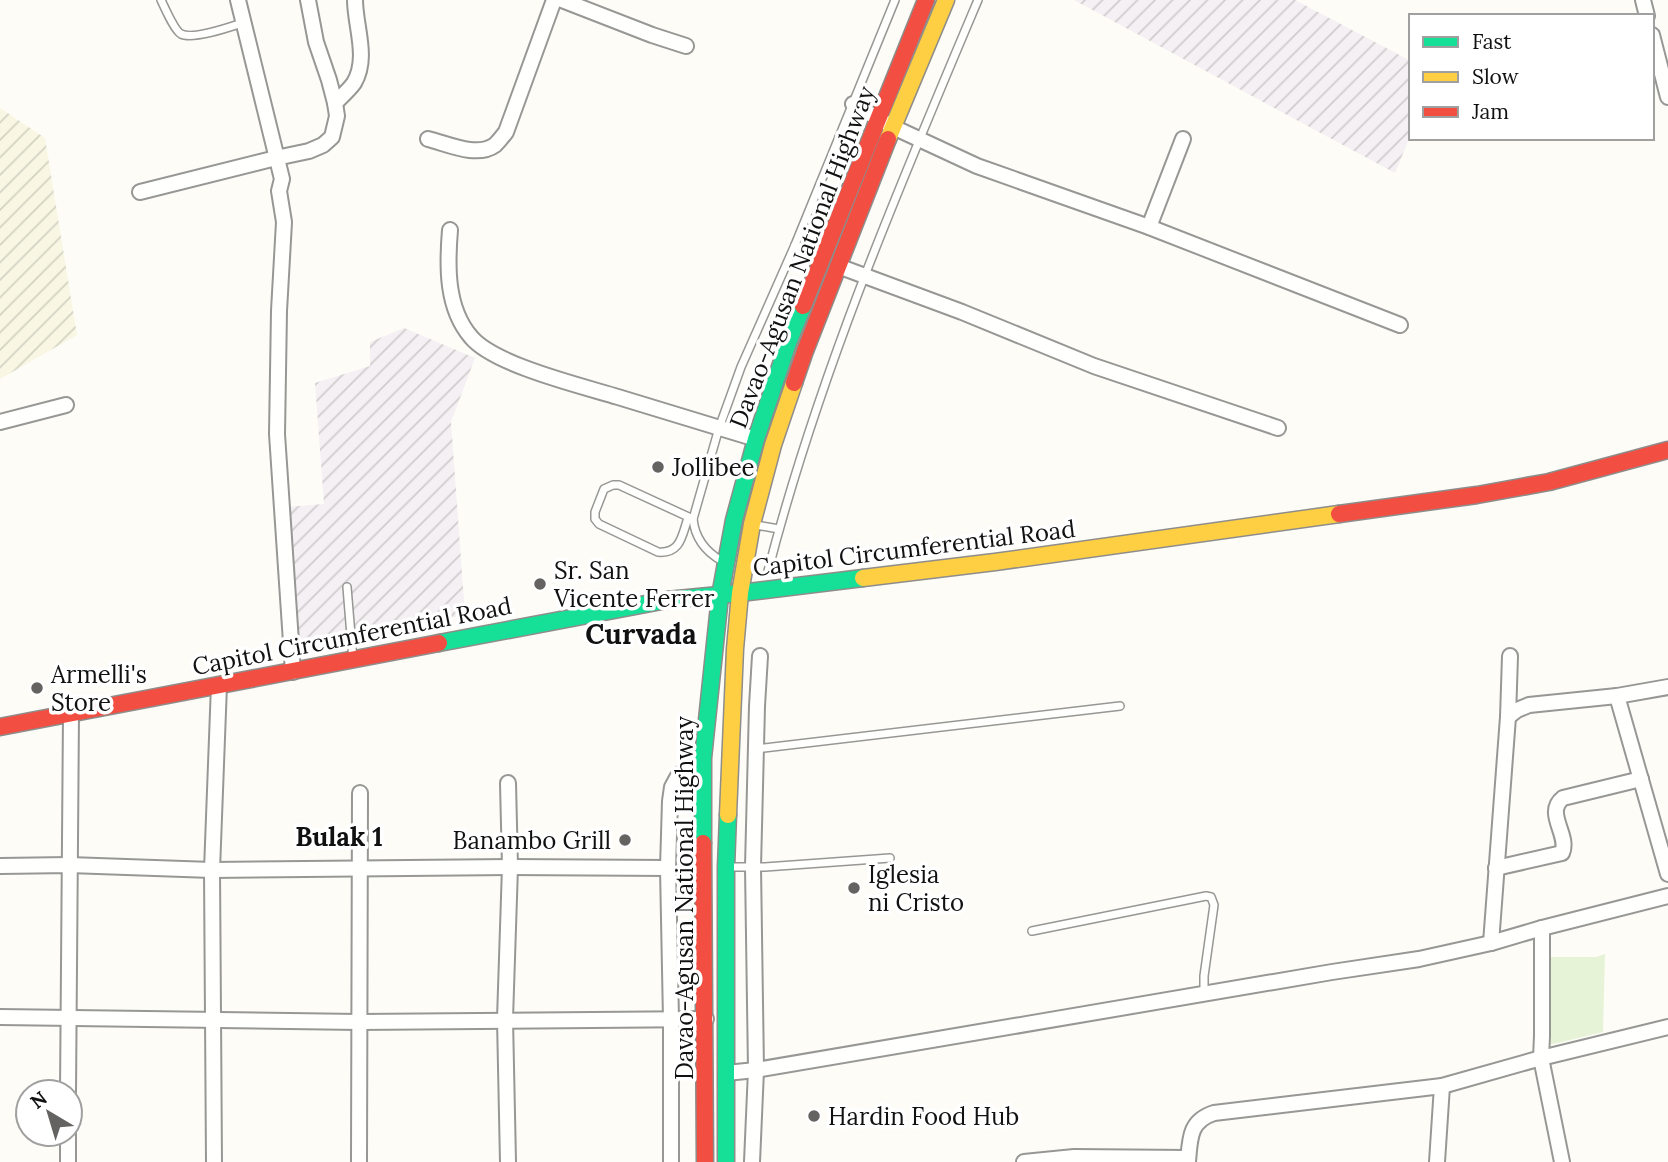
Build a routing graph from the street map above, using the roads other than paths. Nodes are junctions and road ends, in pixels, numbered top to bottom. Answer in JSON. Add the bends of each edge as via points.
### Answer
{"nodes":[{"id":1,"x":161,"y":0,"type":"edge"},
{"id":2,"x":238,"y":0,"type":"edge"},
{"id":3,"x":308,"y":0,"type":"edge"},
{"id":4,"x":355,"y":0,"type":"edge"},
{"id":5,"x":554,"y":0,"type":"edge"},
{"id":6,"x":562,"y":0,"type":"edge"},
{"id":7,"x":895,"y":0,"type":"edge"},
{"id":8,"x":926,"y":0,"type":"edge"},
{"id":9,"x":946,"y":0,"type":"edge"},
{"id":10,"x":978,"y":0,"type":"edge"},
{"id":11,"x":243,"y":23,"type":"junction"},
{"id":12,"x":1654,"y":43,"type":"edge"},
{"id":13,"x":686,"y":46,"type":"dead end"},
{"id":14,"x":1668,"y":97,"type":"edge"},
{"id":15,"x":335,"y":103,"type":"junction"},
{"id":16,"x":853,"y":104,"type":"junction"},
{"id":17,"x":878,"y":118,"type":"junction"},
{"id":18,"x":893,"y":127,"type":"junction"},
{"id":19,"x":428,"y":139,"type":"dead end"},
{"id":20,"x":919,"y":139,"type":"junction"},
{"id":21,"x":1183,"y":139,"type":"dead end"},
{"id":22,"x":276,"y":158,"type":"junction"},
{"id":23,"x":140,"y":192,"type":"dead end"},
{"id":24,"x":1149,"y":227,"type":"junction"},
{"id":25,"x":450,"y":230,"type":"dead end"},
{"id":26,"x":795,"y":245,"type":"junction"},
{"id":27,"x":821,"y":257,"type":"junction"},
{"id":28,"x":838,"y":267,"type":"junction"},
{"id":29,"x":864,"y":275,"type":"junction"},
{"id":30,"x":1400,"y":325,"type":"dead end"},
{"id":31,"x":66,"y":405,"type":"dead end"},
{"id":32,"x":0,"y":422,"type":"edge"},
{"id":33,"x":719,"y":428,"type":"junction"},
{"id":34,"x":1278,"y":428,"type":"dead end"},
{"id":35,"x":756,"y":439,"type":"junction"},
{"id":36,"x":1668,"y":450,"type":"edge"},
{"id":37,"x":691,"y":519,"type":"junction"},
{"id":38,"x":752,"y":524,"type":"junction"},
{"id":39,"x":779,"y":529,"type":"junction"},
{"id":40,"x":726,"y":563,"type":"junction"},
{"id":41,"x":768,"y":571,"type":"dead end"},
{"id":42,"x":347,"y":587,"type":"dead end"},
{"id":43,"x":740,"y":593,"type":"junction"},
{"id":44,"x":720,"y":596,"type":"junction"},
{"id":45,"x":735,"y":649,"type":"junction"},
{"id":46,"x":760,"y":656,"type":"joint"},
{"id":47,"x":1510,"y":656,"type":"dead end"},
{"id":48,"x":353,"y":660,"type":"junction"},
{"id":49,"x":293,"y":672,"type":"junction"},
{"id":50,"x":219,"y":685,"type":"junction"},
{"id":51,"x":1668,"y":687,"type":"edge"},
{"id":52,"x":1617,"y":696,"type":"junction"},
{"id":53,"x":733,"y":705,"type":"junction"},
{"id":54,"x":757,"y":706,"type":"junction"},
{"id":55,"x":1120,"y":706,"type":"dead end"},
{"id":56,"x":71,"y":713,"type":"junction"},
{"id":57,"x":1508,"y":717,"type":"junction"},
{"id":58,"x":0,"y":727,"type":"edge"},
{"id":59,"x":755,"y":749,"type":"junction"},
{"id":60,"x":703,"y":758,"type":"junction"},
{"id":61,"x":1641,"y":779,"type":"junction"},
{"id":62,"x":508,"y":783,"type":"dead end"},
{"id":63,"x":360,"y":793,"type":"dead end"},
{"id":64,"x":890,"y":858,"type":"dead end"},
{"id":65,"x":69,"y":864,"type":"junction"},
{"id":66,"x":0,"y":866,"type":"edge"},
{"id":67,"x":510,"y":867,"type":"junction"},
{"id":68,"x":703,"y":867,"type":"junction"},
{"id":69,"x":726,"y":867,"type":"junction"},
{"id":70,"x":753,"y":867,"type":"junction"},
{"id":71,"x":360,"y":868,"type":"junction"},
{"id":72,"x":668,"y":868,"type":"junction"},
{"id":73,"x":1496,"y":868,"type":"junction"},
{"id":74,"x":212,"y":870,"type":"junction"},
{"id":75,"x":1668,"y":874,"type":"edge"},
{"id":76,"x":1668,"y":896,"type":"edge"},
{"id":77,"x":1542,"y":928,"type":"junction"},
{"id":78,"x":1032,"y":931,"type":"dead end"},
{"id":79,"x":1491,"y":943,"type":"junction"},
{"id":80,"x":1204,"y":994,"type":"junction"},
{"id":81,"x":0,"y":1017,"type":"edge"},
{"id":82,"x":68,"y":1017,"type":"junction"},
{"id":83,"x":505,"y":1019,"type":"junction"},
{"id":84,"x":671,"y":1019,"type":"junction"},
{"id":85,"x":706,"y":1019,"type":"junction"},
{"id":86,"x":213,"y":1020,"type":"junction"},
{"id":87,"x":359,"y":1021,"type":"junction"},
{"id":88,"x":1668,"y":1027,"type":"edge"},
{"id":89,"x":1541,"y":1058,"type":"junction"},
{"id":90,"x":756,"y":1070,"type":"junction"},
{"id":91,"x":726,"y":1073,"type":"junction"},
{"id":92,"x":68,"y":1078,"type":"edge"},
{"id":93,"x":1442,"y":1086,"type":"junction"},
{"id":94,"x":1188,"y":1160,"type":"edge"},
{"id":95,"x":214,"y":1162,"type":"edge"},
{"id":96,"x":359,"y":1162,"type":"edge"},
{"id":97,"x":508,"y":1162,"type":"edge"},
{"id":98,"x":671,"y":1162,"type":"edge"},
{"id":99,"x":705,"y":1162,"type":"edge"},
{"id":100,"x":726,"y":1162,"type":"edge"},
{"id":101,"x":752,"y":1162,"type":"edge"},
{"id":102,"x":1024,"y":1162,"type":"edge"},
{"id":103,"x":1437,"y":1162,"type":"edge"},
{"id":104,"x":1562,"y":1162,"type":"edge"}],
"edges":[{"from":1,"to":11,"type":"lane","via":[[181,34],[191,36]]},
{"from":2,"to":11,"type":"street"},
{"from":3,"to":15,"type":"street"},
{"from":4,"to":15,"type":"street","via":[[361,58],[358,74]]},
{"from":5,"to":19,"type":"street","via":[[506,132],[497,144],[473,150]]},
{"from":6,"to":13,"type":"street"},
{"from":7,"to":16,"type":"lane"},
{"from":8,"to":17,"type":"main road","name":"Davao-Agusan National Highway"},
{"from":9,"to":18,"type":"main road","name":"Davao-Agusan National Highway"},
{"from":10,"to":20,"type":"lane"},
{"from":11,"to":22,"type":"street"},
{"from":12,"to":14,"type":"street"},
{"from":15,"to":22,"type":"street","via":[[332,137],[309,151]]},
{"from":16,"to":17,"type":"street"},
{"from":16,"to":26,"type":"lane"},
{"from":17,"to":18,"type":"street"},
{"from":17,"to":27,"type":"main road","name":"Davao-Agusan National Highway"},
{"from":18,"to":20,"type":"street"},
{"from":18,"to":28,"type":"main road","name":"Davao-Agusan National Highway"},
{"from":20,"to":24,"type":"street","via":[[1000,175]]},
{"from":20,"to":29,"type":"lane"},
{"from":21,"to":24,"type":"street"},
{"from":22,"to":23,"type":"street"},
{"from":22,"to":49,"type":"street","via":[[284,222],[277,434]]},
{"from":24,"to":30,"type":"street"},
{"from":25,"to":33,"type":"street","via":[[453,305],[462,325],[484,349],[563,381]]},
{"from":26,"to":27,"type":"lane"},
{"from":26,"to":33,"type":"lane"},
{"from":27,"to":35,"type":"main road","name":"Davao-Agusan National Highway"},
{"from":28,"to":29,"type":"street"},
{"from":28,"to":38,"type":"main road","name":"Davao-Agusan National Highway","via":[[773,445]]},
{"from":29,"to":34,"type":"street","via":[[1094,366]]},
{"from":29,"to":39,"type":"lane","via":[[831,362]]},
{"from":31,"to":32,"type":"street"},
{"from":33,"to":35,"type":"street"},
{"from":33,"to":37,"type":"lane"},
{"from":35,"to":40,"type":"main road","name":"Davao-Agusan National Highway"},
{"from":36,"to":43,"type":"main road","name":"Capitol Circumferential Road","via":[[1549,482],[1476,495]]},
{"from":37,"to":37,"type":"lane","via":[[619,485],[604,489],[595,512],[599,524],[664,553],[677,547]]},
{"from":37,"to":40,"type":"lane","via":[[699,541]]},
{"from":38,"to":39,"type":"lane"},
{"from":38,"to":43,"type":"main road","name":"Davao-Agusan National Highway"},
{"from":39,"to":41,"type":"lane"},
{"from":40,"to":44,"type":"main road","name":"Davao-Agusan National Highway"},
{"from":42,"to":48,"type":"lane"},
{"from":43,"to":44,"type":"main road","name":"Capitol Circumferential Road"},
{"from":43,"to":45,"type":"main road","name":"Davao-Agusan National Highway"},
{"from":44,"to":48,"type":"main road","name":"Capitol Circumferential Road","via":[[642,604]]},
{"from":44,"to":60,"type":"main road","name":"Davao-Agusan National Highway"},
{"from":45,"to":46,"type":"lane"},
{"from":45,"to":53,"type":"main road","name":"Davao-Agusan National Highway"},
{"from":46,"to":54,"type":"street"},
{"from":47,"to":57,"type":"street"},
{"from":48,"to":49,"type":"main road","name":"Capitol Circumferential Road"},
{"from":49,"to":50,"type":"main road","name":"Capitol Circumferential Road"},
{"from":50,"to":56,"type":"main road","name":"Capitol Circumferential Road"},
{"from":50,"to":74,"type":"street"},
{"from":51,"to":52,"type":"street"},
{"from":52,"to":57,"type":"street","via":[[1529,705]]},
{"from":52,"to":61,"type":"street"},
{"from":53,"to":54,"type":"lane"},
{"from":53,"to":69,"type":"main road","name":"Davao-Agusan National Highway"},
{"from":54,"to":59,"type":"street"},
{"from":55,"to":59,"type":"lane"},
{"from":56,"to":58,"type":"main road","name":"Capitol Circumferential Road"},
{"from":56,"to":65,"type":"street"},
{"from":57,"to":73,"type":"street"},
{"from":59,"to":70,"type":"street"},
{"from":60,"to":68,"type":"main road","name":"Davao-Agusan National Highway"},
{"from":60,"to":72,"type":"street","via":[[678,776],[672,787]]},
{"from":61,"to":73,"type":"street","via":[[1563,798],[1555,811],[1562,853]]},
{"from":61,"to":75,"type":"street"},
{"from":62,"to":67,"type":"street"},
{"from":63,"to":71,"type":"street"},
{"from":64,"to":70,"type":"lane"},
{"from":65,"to":66,"type":"street"},
{"from":65,"to":74,"type":"street"},
{"from":65,"to":82,"type":"street"},
{"from":67,"to":71,"type":"street"},
{"from":67,"to":72,"type":"street"},
{"from":67,"to":83,"type":"street"},
{"from":68,"to":69,"type":"lane"},
{"from":68,"to":85,"type":"main road","name":"Davao-Agusan National Highway"},
{"from":69,"to":70,"type":"lane"},
{"from":69,"to":91,"type":"main road","name":"Davao-Agusan National Highway"},
{"from":70,"to":90,"type":"street"},
{"from":71,"to":74,"type":"street"},
{"from":71,"to":87,"type":"street"},
{"from":72,"to":84,"type":"street"},
{"from":73,"to":79,"type":"street"},
{"from":74,"to":86,"type":"street"},
{"from":76,"to":77,"type":"street"},
{"from":77,"to":79,"type":"street"},
{"from":77,"to":89,"type":"street"},
{"from":78,"to":80,"type":"lane","via":[[1211,897],[1214,905]]},
{"from":79,"to":80,"type":"street"},
{"from":80,"to":90,"type":"street"},
{"from":81,"to":82,"type":"street"},
{"from":82,"to":86,"type":"street"},
{"from":82,"to":92,"type":"street"},
{"from":83,"to":84,"type":"street"},
{"from":83,"to":87,"type":"street"},
{"from":83,"to":97,"type":"street"},
{"from":84,"to":85,"type":"street"},
{"from":84,"to":98,"type":"street"},
{"from":85,"to":99,"type":"main road","name":"Davao-Agusan National Highway"},
{"from":86,"to":87,"type":"street"},
{"from":86,"to":95,"type":"street"},
{"from":87,"to":96,"type":"street"},
{"from":88,"to":89,"type":"street"},
{"from":89,"to":93,"type":"street"},
{"from":89,"to":104,"type":"street"},
{"from":90,"to":91,"type":"street"},
{"from":90,"to":101,"type":"street"},
{"from":91,"to":100,"type":"main road","name":"Davao-Agusan National Highway"},
{"from":93,"to":94,"type":"street","via":[[1214,1113],[1194,1126]]},
{"from":93,"to":103,"type":"street"},
{"from":94,"to":102,"type":"street","via":[[1074,1157]]}]}
